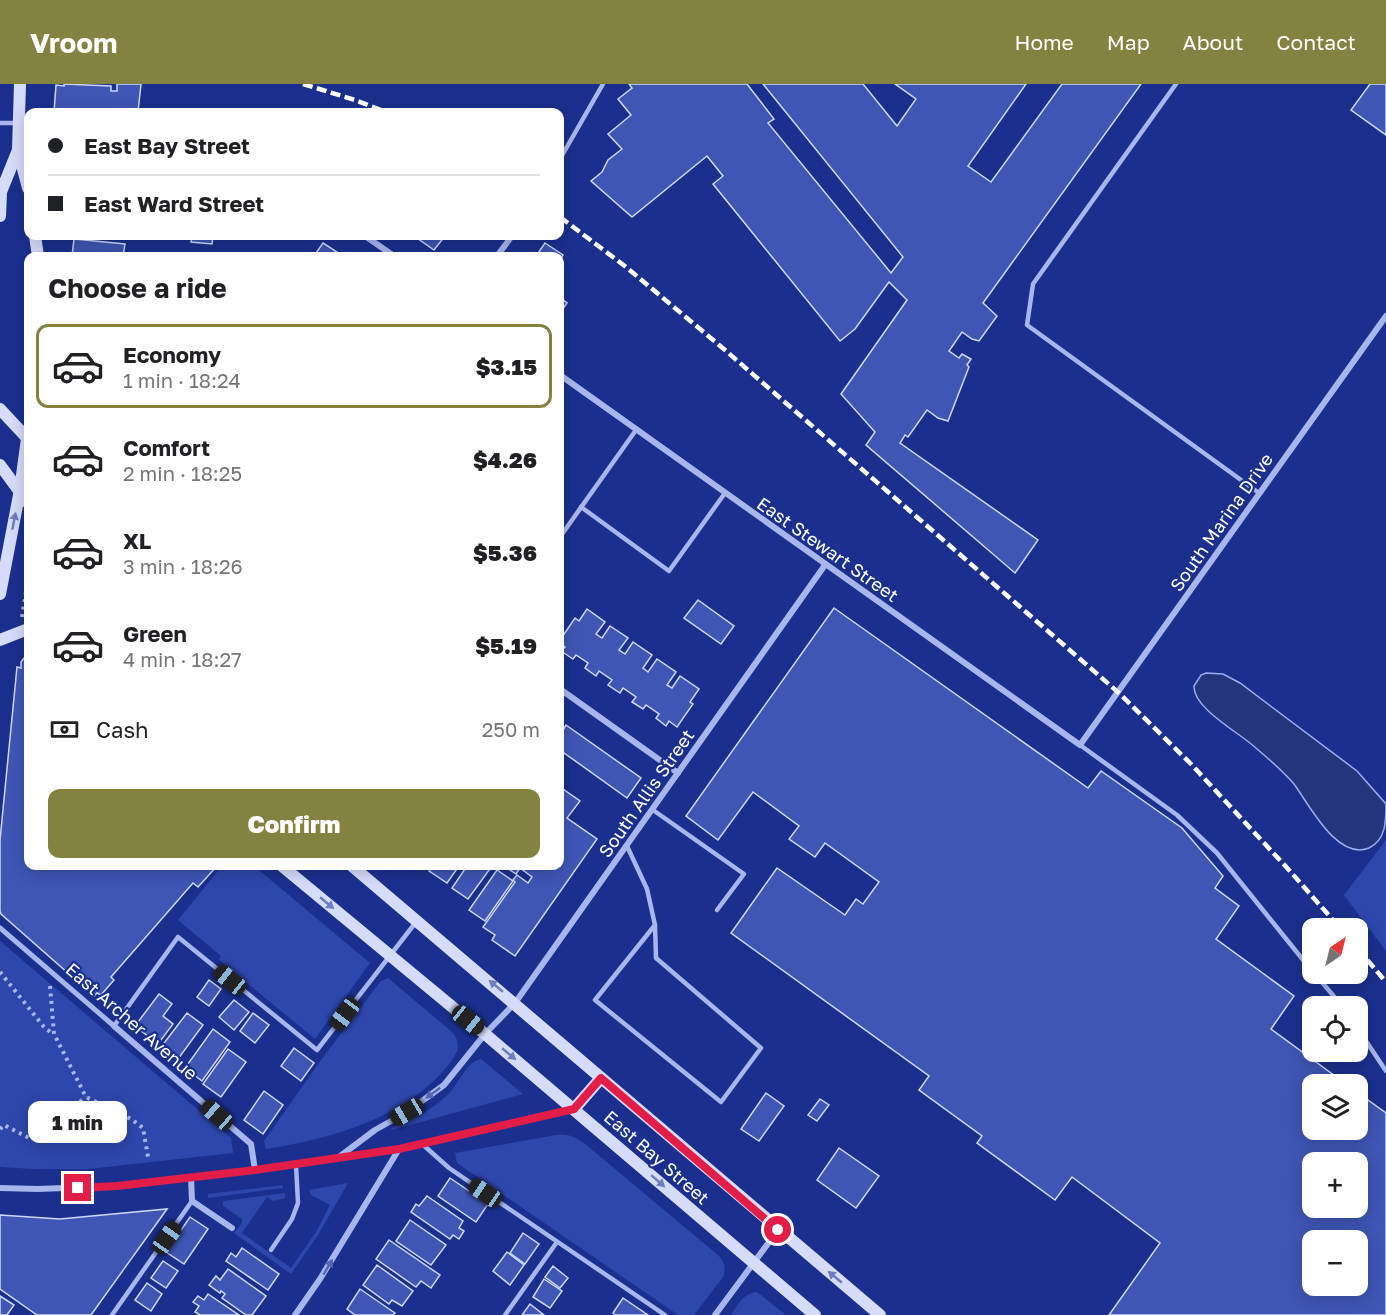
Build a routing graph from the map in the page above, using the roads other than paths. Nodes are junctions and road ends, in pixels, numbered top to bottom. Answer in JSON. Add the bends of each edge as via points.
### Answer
{"nodes":[{"id":1,"x":20,"y":84,"type":"edge"},
{"id":2,"x":603,"y":84,"type":"edge"},
{"id":3,"x":1176,"y":84,"type":"edge"},
{"id":4,"x":0,"y":123,"type":"edge"},
{"id":5,"x":19,"y":123,"type":"junction"},
{"id":6,"x":23,"y":150,"type":"edge"},
{"id":7,"x":564,"y":152,"type":"edge"},
{"id":8,"x":0,"y":216,"type":"edge"},
{"id":9,"x":371,"y":240,"type":"edge"},
{"id":10,"x":388,"y":252,"type":"edge"},
{"id":11,"x":1386,"y":316,"type":"edge"},
{"id":12,"x":564,"y":378,"type":"edge"},
{"id":13,"x":0,"y":409,"type":"edge"},
{"id":14,"x":636,"y":430,"type":"junction"},
{"id":15,"x":24,"y":434,"type":"edge"},
{"id":16,"x":24,"y":464,"type":"edge"},
{"id":17,"x":0,"y":465,"type":"edge"},
{"id":18,"x":20,"y":490,"type":"junction"},
{"id":19,"x":725,"y":493,"type":"junction"},
{"id":20,"x":1259,"y":493,"type":"junction"},
{"id":21,"x":24,"y":496,"type":"edge"},
{"id":22,"x":580,"y":507,"type":"junction"},
{"id":23,"x":564,"y":531,"type":"edge"},
{"id":24,"x":825,"y":565,"type":"junction"},
{"id":25,"x":0,"y":594,"type":"edge"},
{"id":26,"x":24,"y":625,"type":"edge"},
{"id":27,"x":0,"y":640,"type":"edge"},
{"id":28,"x":564,"y":692,"type":"edge"},
{"id":29,"x":1080,"y":746,"type":"junction"},
{"id":30,"x":678,"y":774,"type":"junction"},
{"id":31,"x":653,"y":810,"type":"junction"},
{"id":32,"x":627,"y":846,"type":"junction"},
{"id":33,"x":287,"y":870,"type":"edge"},
{"id":34,"x":357,"y":870,"type":"edge"},
{"id":35,"x":717,"y":910,"type":"dead end"},
{"id":36,"x":418,"y":920,"type":"junction"},
{"id":37,"x":655,"y":926,"type":"junction"},
{"id":38,"x":0,"y":927,"type":"edge"},
{"id":39,"x":390,"y":956,"type":"junction"},
{"id":40,"x":1302,"y":957,"type":"edge"},
{"id":41,"x":1324,"y":984,"type":"edge"},
{"id":42,"x":1334,"y":996,"type":"edge"},
{"id":43,"x":515,"y":1003,"type":"junction"},
{"id":44,"x":114,"y":1026,"type":"junction"},
{"id":45,"x":485,"y":1034,"type":"junction"},
{"id":46,"x":1368,"y":1044,"type":"edge"},
{"id":47,"x":1386,"y":1071,"type":"edge"},
{"id":48,"x":601,"y":1078,"type":"junction"},
{"id":49,"x":574,"y":1109,"type":"junction"},
{"id":50,"x":421,"y":1143,"type":"junction"},
{"id":51,"x":399,"y":1149,"type":"junction"},
{"id":52,"x":339,"y":1157,"type":"junction"},
{"id":53,"x":296,"y":1165,"type":"junction"},
{"id":54,"x":255,"y":1170,"type":"junction"},
{"id":55,"x":191,"y":1177,"type":"junction"},
{"id":56,"x":0,"y":1188,"type":"edge"},
{"id":57,"x":192,"y":1201,"type":"junction"},
{"id":58,"x":232,"y":1228,"type":"dead end"},
{"id":59,"x":778,"y":1230,"type":"junction"},
{"id":60,"x":557,"y":1242,"type":"junction"},
{"id":61,"x":271,"y":1250,"type":"dead end"},
{"id":62,"x":754,"y":1263,"type":"junction"},
{"id":63,"x":112,"y":1315,"type":"edge"},
{"id":64,"x":295,"y":1315,"type":"edge"},
{"id":65,"x":505,"y":1315,"type":"edge"},
{"id":66,"x":666,"y":1315,"type":"edge"},
{"id":67,"x":715,"y":1315,"type":"edge"},
{"id":68,"x":815,"y":1315,"type":"edge"},
{"id":69,"x":880,"y":1315,"type":"edge"}],
"edges":[{"from":1,"to":5,"type":"main road"},
{"from":2,"to":7,"type":"lane"},
{"from":3,"to":20,"type":"lane","via":[[1033,284],[1027,325]]},
{"from":4,"to":5,"type":"lane"},
{"from":5,"to":6,"type":"main road"},
{"from":6,"to":8,"type":"main road","via":[[1,192]]},
{"from":9,"to":10,"type":"street"},
{"from":11,"to":20,"type":"street","name":"South Marina Drive"},
{"from":12,"to":14,"type":"street","name":"East Stewart Street"},
{"from":13,"to":15,"type":"main road"},
{"from":14,"to":19,"type":"street","name":"East Stewart Street"},
{"from":14,"to":22,"type":"lane"},
{"from":16,"to":18,"type":"main road"},
{"from":17,"to":18,"type":"main road"},
{"from":18,"to":21,"type":"main road"},
{"from":25,"to":18,"type":"main road","one_way":true},
{"from":19,"to":22,"type":"lane","via":[[669,571]]},
{"from":19,"to":24,"type":"street","name":"East Stewart Street"},
{"from":20,"to":29,"type":"street","name":"South Marina Drive"},
{"from":22,"to":23,"type":"lane"},
{"from":24,"to":29,"type":"street","name":"East Stewart Street"},
{"from":24,"to":30,"type":"street","name":"South Allis Street"},
{"from":26,"to":27,"type":"main road"},
{"from":28,"to":30,"type":"street"},
{"from":29,"to":40,"type":"lane","via":[[1177,815],[1217,853]]},
{"from":30,"to":31,"type":"street","name":"South Allis Street"},
{"from":31,"to":32,"type":"street","name":"South Allis Street"},
{"from":31,"to":35,"type":"lane","via":[[744,874]]},
{"from":32,"to":37,"type":"lane","via":[[646,890]]},
{"from":32,"to":43,"type":"street","name":"South Allis Street"},
{"from":33,"to":39,"type":"main road","name":"East Bay Street","one_way":true},
{"from":34,"to":36,"type":"main road","name":"East Bay Street"},
{"from":36,"to":39,"type":"lane"},
{"from":43,"to":36,"type":"main road","name":"East Bay Street","one_way":true},
{"from":37,"to":37,"type":"lane","via":[[656,958],[761,1048],[721,1102],[595,1000]]},
{"from":38,"to":44,"type":"street","name":"East Archer Avenue"},
{"from":39,"to":44,"type":"lane","via":[[317,1050],[178,937]]},
{"from":39,"to":45,"type":"main road","name":"East Bay Street"},
{"from":41,"to":42,"type":"lane"},
{"from":43,"to":45,"type":"street","name":"South Allis Street"},
{"from":43,"to":48,"type":"main road","name":"East Bay Street"},
{"from":44,"to":54,"type":"street","name":"East Archer Avenue","via":[[251,1144]]},
{"from":45,"to":49,"type":"main road","name":"East Bay Street","one_way":true},
{"from":45,"to":52,"type":"street","name":"South Allis Street","one_way":true,"via":[[444,1085]]},
{"from":46,"to":47,"type":"lane"},
{"from":48,"to":49,"type":"main road"},
{"from":48,"to":59,"type":"main road","name":"East Bay Street"},
{"from":49,"to":50,"type":"street"},
{"from":49,"to":62,"type":"main road","name":"East Bay Street","one_way":true},
{"from":50,"to":51,"type":"street"},
{"from":50,"to":60,"type":"lane","via":[[449,1168]]},
{"from":51,"to":52,"type":"street"},
{"from":64,"to":51,"type":"street","one_way":true},
{"from":52,"to":53,"type":"street"},
{"from":53,"to":54,"type":"street"},
{"from":53,"to":61,"type":"lane","via":[[298,1203]]},
{"from":54,"to":55,"type":"street"},
{"from":55,"to":56,"type":"street","via":[[117,1186]]},
{"from":55,"to":57,"type":"street"},
{"from":57,"to":58,"type":"street"},
{"from":57,"to":63,"type":"lane"},
{"from":59,"to":62,"type":"street"},
{"from":69,"to":59,"type":"main road","name":"East Bay Street","one_way":true},
{"from":60,"to":65,"type":"lane"},
{"from":60,"to":66,"type":"lane"},
{"from":62,"to":67,"type":"street"},
{"from":62,"to":68,"type":"main road","name":"East Bay Street"}]}
